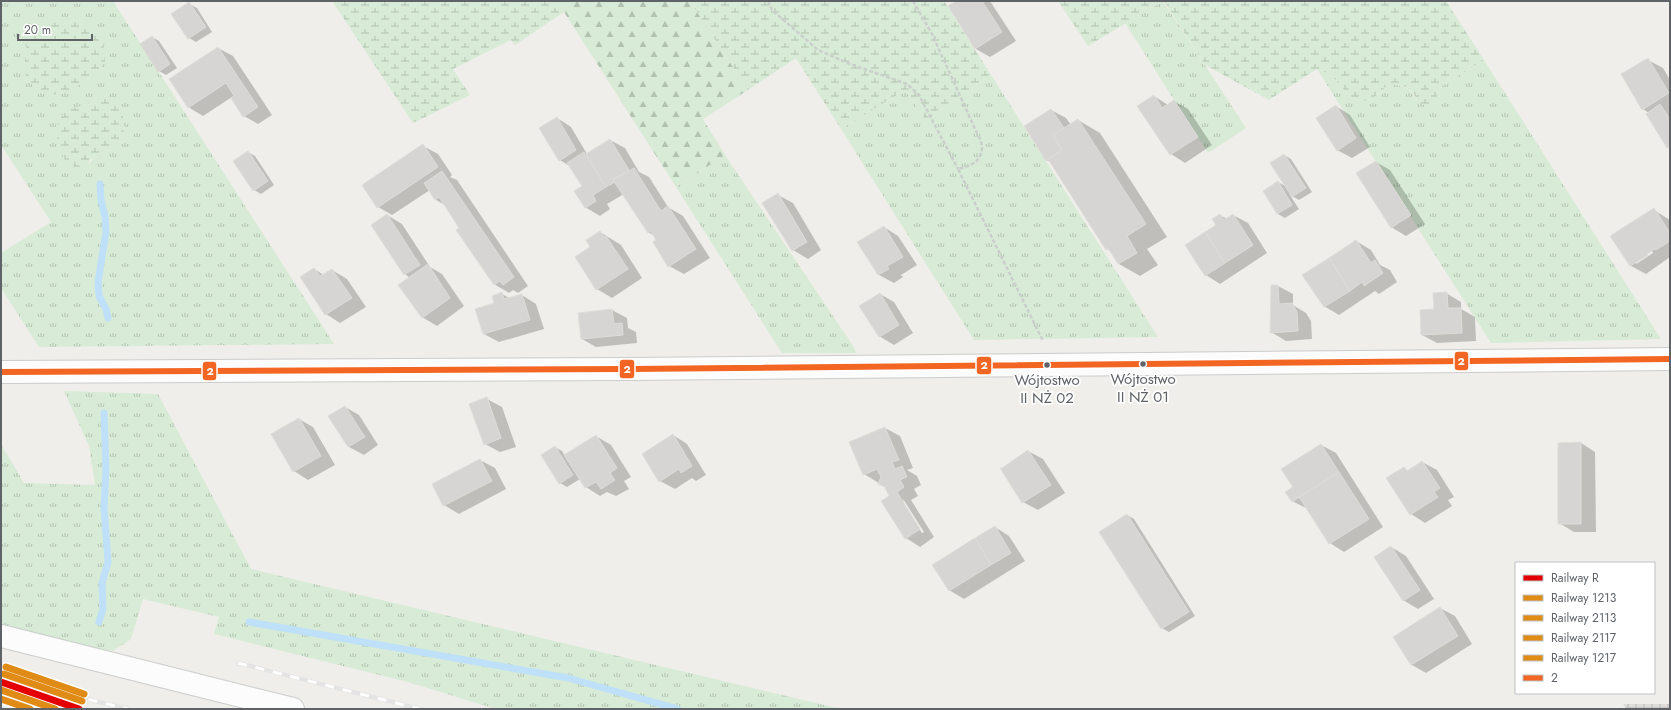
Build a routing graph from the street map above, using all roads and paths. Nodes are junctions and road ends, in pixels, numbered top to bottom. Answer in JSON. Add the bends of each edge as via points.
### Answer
{"nodes":[{"id":1,"x":768,"y":1,"type":"edge"},
{"id":2,"x":913,"y":1,"type":"edge"},
{"id":3,"x":958,"y":169,"type":"junction"},
{"id":4,"x":1670,"y":359,"type":"edge"},
{"id":5,"x":1055,"y":365,"type":"junction"},
{"id":6,"x":1,"y":372,"type":"edge"},
{"id":7,"x":1,"y":636,"type":"edge"},
{"id":8,"x":293,"y":709,"type":"edge"}],
"edges":[{"from":1,"to":3,"type":"path","via":[[772,10],[818,50],[906,84],[919,95]]},
{"from":2,"to":3,"type":"path","via":[[932,34],[982,146],[973,166]]},
{"from":3,"to":5,"type":"path"},
{"from":4,"to":5,"type":"street"},
{"from":5,"to":6,"type":"street"},
{"from":7,"to":8,"type":"street"}]}
